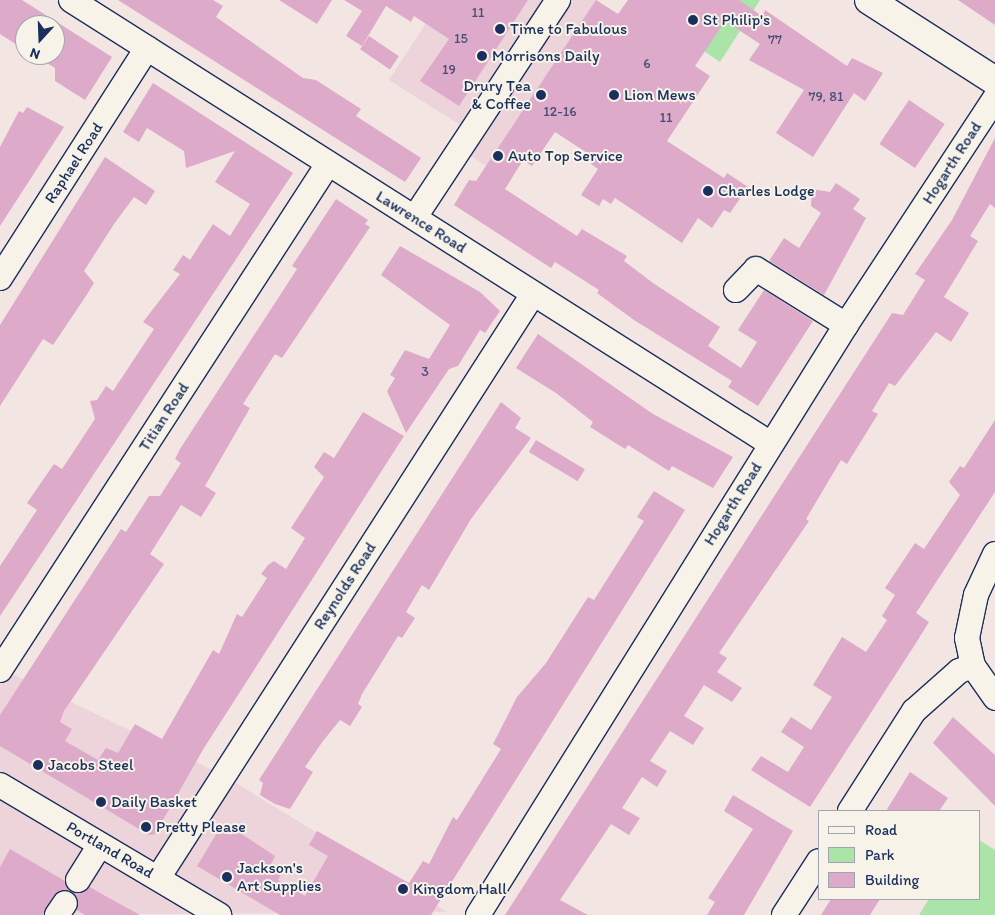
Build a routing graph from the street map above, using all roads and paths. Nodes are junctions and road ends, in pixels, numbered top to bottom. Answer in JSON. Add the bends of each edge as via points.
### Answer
{"nodes":[{"id":1,"x":71,"y":0,"type":"edge"},
{"id":2,"x":869,"y":0,"type":"edge"},
{"id":3,"x":551,"y":2,"type":"edge"},
{"id":4,"x":147,"y":48,"type":"junction"},
{"id":5,"x":995,"y":81,"type":"edge"},
{"id":6,"x":995,"y":98,"type":"edge"},
{"id":7,"x":328,"y":164,"type":"junction"},
{"id":8,"x":415,"y":217,"type":"junction"},
{"id":9,"x":0,"y":278,"type":"edge"},
{"id":10,"x":736,"y":290,"type":"dead end"},
{"id":11,"x":533,"y":294,"type":"junction"},
{"id":12,"x":846,"y":325,"type":"junction"},
{"id":13,"x":771,"y":444,"type":"junction"},
{"id":14,"x":995,"y":554,"type":"edge"},
{"id":15,"x":973,"y":666,"type":"junction"},
{"id":16,"x":0,"y":670,"type":"edge"},
{"id":17,"x":995,"y":698,"type":"edge"},
{"id":18,"x":0,"y":785,"type":"edge"},
{"id":19,"x":851,"y":810,"type":"edge"},
{"id":20,"x":100,"y":846,"type":"junction"},
{"id":21,"x":818,"y":863,"type":"edge"},
{"id":22,"x":158,"y":878,"type":"junction"},
{"id":23,"x":78,"y":880,"type":"dead end"},
{"id":24,"x":219,"y":915,"type":"edge"},
{"id":25,"x":478,"y":915,"type":"edge"},
{"id":26,"x":784,"y":915,"type":"edge"}],
"edges":[{"from":1,"to":4,"type":"street","name":"Lawrence Road"},
{"from":2,"to":5,"type":"main road"},
{"from":3,"to":8,"type":"street"},
{"from":4,"to":7,"type":"street","name":"Lawrence Road"},
{"from":4,"to":9,"type":"street","name":"Raphael Road"},
{"from":6,"to":12,"type":"street","name":"Hogarth Road"},
{"from":7,"to":8,"type":"street","name":"Lawrence Road"},
{"from":7,"to":16,"type":"street","name":"Titian Road"},
{"from":8,"to":11,"type":"street","name":"Lawrence Road"},
{"from":10,"to":12,"type":"street","via":[[747,273],[756,269]]},
{"from":11,"to":13,"type":"street","name":"Lawrence Road"},
{"from":11,"to":22,"type":"street","name":"Reynolds Road"},
{"from":12,"to":13,"type":"street","name":"Hogarth Road"},
{"from":13,"to":25,"type":"street","name":"Hogarth Road"},
{"from":14,"to":15,"type":"street","via":[[969,623],[968,654]]},
{"from":15,"to":17,"type":"street"},
{"from":15,"to":19,"type":"street","via":[[959,671],[914,711]]},
{"from":18,"to":20,"type":"street","name":"Portland Road"},
{"from":20,"to":22,"type":"street","name":"Portland Road"},
{"from":20,"to":23,"type":"street"},
{"from":21,"to":26,"type":"street"},
{"from":22,"to":24,"type":"street","name":"Portland Road"}]}
